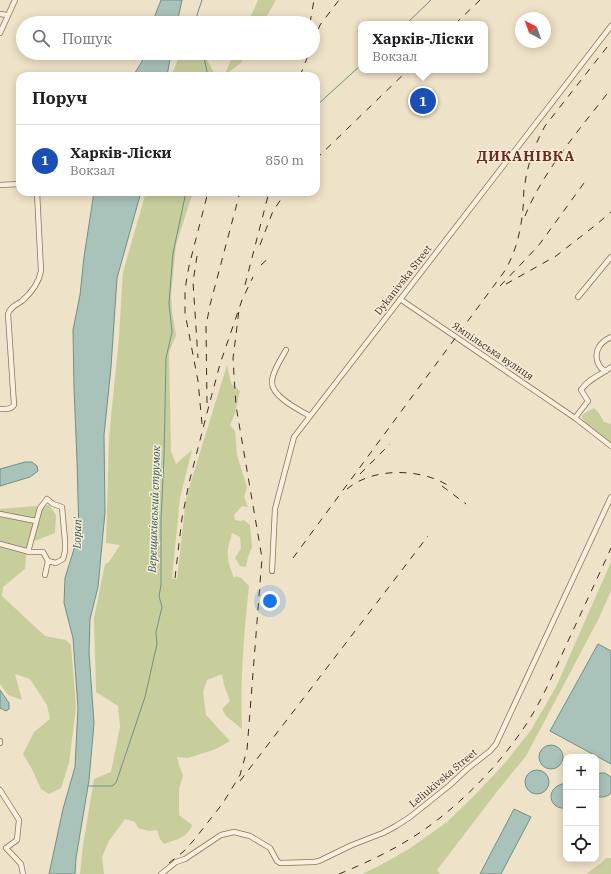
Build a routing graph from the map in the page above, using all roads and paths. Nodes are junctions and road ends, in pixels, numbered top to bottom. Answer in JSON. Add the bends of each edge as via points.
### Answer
{"nodes":[{"id":1,"x":15,"y":0,"type":"edge"},
{"id":2,"x":0,"y":14,"type":"edge"},
{"id":3,"x":7,"y":15,"type":"junction"},
{"id":4,"x":611,"y":26,"type":"edge"},
{"id":5,"x":0,"y":33,"type":"edge"},
{"id":6,"x":16,"y":184,"type":"edge"},
{"id":7,"x":0,"y":185,"type":"edge"},
{"id":8,"x":38,"y":196,"type":"edge"},
{"id":9,"x":611,"y":257,"type":"edge"},
{"id":10,"x":578,"y":297,"type":"dead end"},
{"id":11,"x":400,"y":299,"type":"junction"},
{"id":12,"x":611,"y":337,"type":"edge"},
{"id":13,"x":286,"y":350,"type":"dead end"},
{"id":14,"x":611,"y":367,"type":"edge"},
{"id":15,"x":606,"y":371,"type":"junction"},
{"id":16,"x":0,"y":409,"type":"edge"},
{"id":17,"x":310,"y":416,"type":"junction"},
{"id":18,"x":575,"y":418,"type":"junction"},
{"id":19,"x":611,"y":446,"type":"edge"},
{"id":20,"x":611,"y":497,"type":"edge"},
{"id":21,"x":0,"y":514,"type":"edge"},
{"id":22,"x":36,"y":521,"type":"junction"},
{"id":23,"x":0,"y":544,"type":"edge"},
{"id":24,"x":28,"y":552,"type":"junction"},
{"id":25,"x":48,"y":561,"type":"junction"},
{"id":26,"x":272,"y":571,"type":"dead end"},
{"id":27,"x":45,"y":575,"type":"dead end"},
{"id":28,"x":0,"y":790,"type":"edge"},
{"id":29,"x":23,"y":874,"type":"edge"},
{"id":30,"x":161,"y":874,"type":"edge"}],
"edges":[{"from":1,"to":3,"type":"street"},
{"from":2,"to":3,"type":"street"},
{"from":3,"to":5,"type":"street"},
{"from":4,"to":11,"type":"street","name":"Dykanivska Street"},
{"from":6,"to":7,"type":"street"},
{"from":8,"to":16,"type":"street","via":[[42,271],[40,279],[22,301],[9,309],[14,405]]},
{"from":9,"to":10,"type":"street"},
{"from":11,"to":17,"type":"street","name":"Dykanivska Street"},
{"from":11,"to":18,"type":"street","name":"Ямпільська вулиця"},
{"from":12,"to":15,"type":"street","via":[[598,347],[597,364]]},
{"from":13,"to":17,"type":"street","via":[[271,383],[280,396]]},
{"from":14,"to":15,"type":"street"},
{"from":15,"to":18,"type":"street","via":[[585,383],[581,390],[588,401]]},
{"from":17,"to":26,"type":"street","name":"Dykanivska Street","via":[[294,437],[275,509]]},
{"from":18,"to":19,"type":"street","name":"Ямпільська вулиця"},
{"from":20,"to":30,"type":"street","name":"Leliukivska Street","via":[[496,744],[450,786],[396,826],[319,861],[280,863],[270,848],[250,836],[234,832],[221,836],[176,862]]},
{"from":21,"to":22,"type":"street"},
{"from":22,"to":24,"type":"street"},
{"from":22,"to":25,"type":"street","via":[[40,508],[48,499],[62,507],[65,541],[63,559],[56,563]]},
{"from":23,"to":24,"type":"street"},
{"from":24,"to":25,"type":"street","via":[[43,552]]},
{"from":25,"to":27,"type":"street"},
{"from":28,"to":29,"type":"street","via":[[19,820],[17,840],[6,848],[21,864]]}]}
